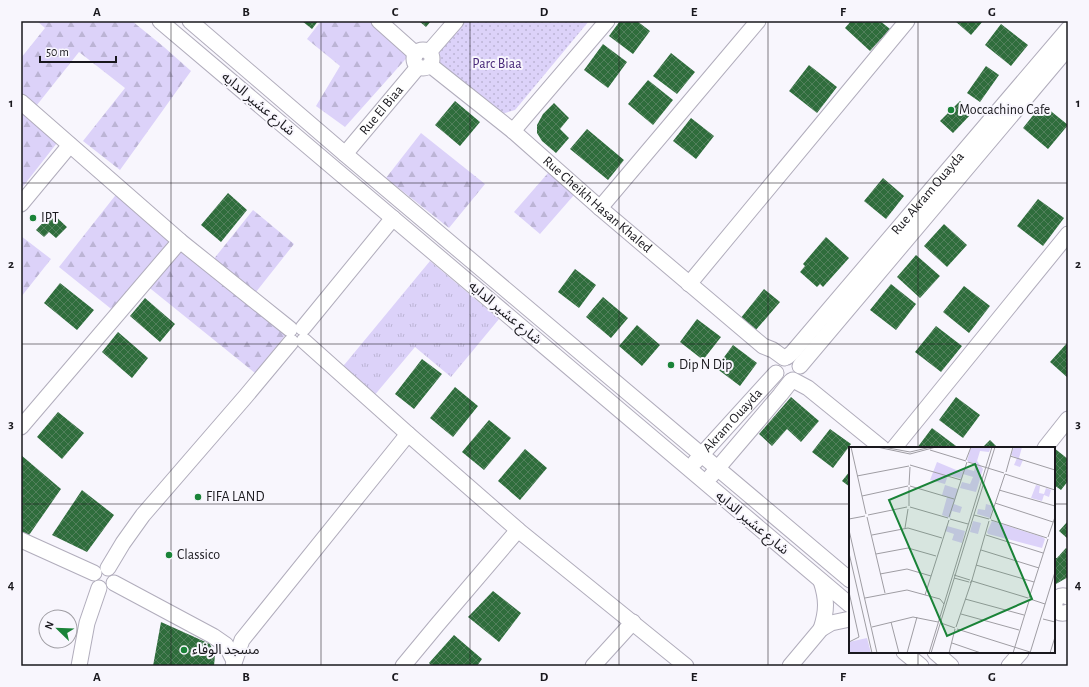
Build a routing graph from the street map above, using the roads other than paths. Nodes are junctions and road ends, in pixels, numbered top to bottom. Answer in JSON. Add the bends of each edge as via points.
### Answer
{"nodes":[{"id":1,"x":160,"y":21,"type":"edge"},
{"id":2,"x":190,"y":21,"type":"edge"},
{"id":3,"x":379,"y":21,"type":"edge"},
{"id":4,"x":456,"y":21,"type":"edge"},
{"id":5,"x":607,"y":21,"type":"edge"},
{"id":6,"x":758,"y":21,"type":"edge"},
{"id":7,"x":907,"y":21,"type":"edge"},
{"id":8,"x":1068,"y":29,"type":"edge"},
{"id":9,"x":1068,"y":48,"type":"edge"},
{"id":10,"x":423,"y":60,"type":"junction"},
{"id":11,"x":21,"y":102,"type":"edge"},
{"id":12,"x":513,"y":131,"type":"junction"},
{"id":13,"x":70,"y":146,"type":"junction"},
{"id":14,"x":345,"y":154,"type":"junction"},
{"id":15,"x":21,"y":204,"type":"edge"},
{"id":16,"x":600,"y":208,"type":"junction"},
{"id":17,"x":393,"y":218,"type":"junction"},
{"id":18,"x":1068,"y":234,"type":"edge"},
{"id":19,"x":180,"y":241,"type":"junction"},
{"id":20,"x":689,"y":284,"type":"junction"},
{"id":21,"x":297,"y":335,"type":"junction"},
{"id":22,"x":781,"y":364,"type":"junction"},
{"id":23,"x":796,"y":374,"type":"junction"},
{"id":24,"x":1068,"y":419,"type":"edge"},
{"id":25,"x":21,"y":427,"type":"edge"},
{"id":26,"x":408,"y":434,"type":"junction"},
{"id":27,"x":881,"y":447,"type":"edge"},
{"id":28,"x":895,"y":447,"type":"edge"},
{"id":29,"x":1046,"y":447,"type":"edge"},
{"id":30,"x":702,"y":455,"type":"junction"},
{"id":31,"x":718,"y":468,"type":"junction"},
{"id":32,"x":689,"y":469,"type":"junction"},
{"id":33,"x":705,"y":482,"type":"junction"},
{"id":34,"x":518,"y":530,"type":"junction"},
{"id":35,"x":21,"y":540,"type":"edge"},
{"id":36,"x":108,"y":568,"type":"junction"},
{"id":37,"x":94,"y":573,"type":"junction"},
{"id":38,"x":849,"y":579,"type":"edge"},
{"id":39,"x":821,"y":581,"type":"junction"},
{"id":40,"x":114,"y":583,"type":"junction"},
{"id":41,"x":99,"y":588,"type":"junction"},
{"id":42,"x":849,"y":604,"type":"edge"},
{"id":43,"x":849,"y":619,"type":"edge"},
{"id":44,"x":633,"y":622,"type":"junction"},
{"id":45,"x":821,"y":629,"type":"junction"},
{"id":46,"x":242,"y":640,"type":"junction"},
{"id":47,"x":226,"y":645,"type":"junction"},
{"id":48,"x":905,"y":653,"type":"edge"},
{"id":49,"x":936,"y":653,"type":"edge"},
{"id":50,"x":1020,"y":653,"type":"edge"},
{"id":51,"x":234,"y":664,"type":"edge"},
{"id":52,"x":79,"y":666,"type":"edge"},
{"id":53,"x":404,"y":666,"type":"edge"},
{"id":54,"x":593,"y":666,"type":"edge"},
{"id":55,"x":686,"y":666,"type":"edge"},
{"id":56,"x":790,"y":666,"type":"edge"},
{"id":57,"x":921,"y":666,"type":"edge"},
{"id":58,"x":951,"y":666,"type":"edge"},
{"id":59,"x":1009,"y":666,"type":"edge"}],
"edges":[{"from":1,"to":17,"type":"street","name":"شارع عشير الدايه"},
{"from":2,"to":14,"type":"street","name":"شارع عشير الدايه"},
{"from":3,"to":10,"type":"street","name":"Rue Cheikh Hasan Khaled"},
{"from":4,"to":10,"type":"street","name":"Rue El Biaa"},
{"from":5,"to":12,"type":"street"},
{"from":6,"to":16,"type":"street"},
{"from":7,"to":20,"type":"street"},
{"from":8,"to":22,"type":"street","name":"Rue Akram Ouayda"},
{"from":9,"to":23,"type":"street","name":"Rue Akram Ouayda"},
{"from":10,"to":12,"type":"street","name":"Rue Cheikh Hasan Khaled"},
{"from":10,"to":14,"type":"street","name":"Rue El Biaa"},
{"from":11,"to":13,"type":"street"},
{"from":12,"to":16,"type":"street","name":"Rue Cheikh Hasan Khaled"},
{"from":13,"to":15,"type":"street"},
{"from":13,"to":19,"type":"street"},
{"from":14,"to":30,"type":"street","name":"شارع عشير الدايه"},
{"from":16,"to":20,"type":"street","name":"Rue Cheikh Hasan Khaled"},
{"from":17,"to":21,"type":"street"},
{"from":17,"to":32,"type":"street","name":"شارع عشير الدايه"},
{"from":18,"to":28,"type":"street"},
{"from":19,"to":21,"type":"street"},
{"from":19,"to":25,"type":"street"},
{"from":20,"to":22,"type":"street","name":"Rue Cheikh Hasan Khaled","via":[[763,346],[773,350]]},
{"from":21,"to":26,"type":"street"},
{"from":21,"to":36,"type":"street","via":[[143,516]]},
{"from":22,"to":23,"type":"street","via":[[795,359]]},
{"from":22,"to":23,"type":"street","via":[[779,377],[783,380]]},
{"from":22,"to":30,"type":"street","name":"Akram Ouayda"},
{"from":23,"to":27,"type":"street","via":[[808,388]]},
{"from":23,"to":31,"type":"street","name":"Rue Akram Ouayda"},
{"from":24,"to":29,"type":"street"},
{"from":26,"to":34,"type":"street"},
{"from":26,"to":46,"type":"street"},
{"from":30,"to":31,"type":"street","name":"شارع عشير الدايه"},
{"from":30,"to":32,"type":"street","name":"Akram Ouayda"},
{"from":31,"to":33,"type":"street","name":"Rue Akram Ouayda"},
{"from":31,"to":38,"type":"street","name":"شارع عشير الدايه"},
{"from":32,"to":33,"type":"street","name":"شارع عشير الدايه"},
{"from":33,"to":39,"type":"street","name":"شارع عشير الدايه"},
{"from":34,"to":44,"type":"street"},
{"from":34,"to":53,"type":"street"},
{"from":35,"to":37,"type":"street"},
{"from":36,"to":37,"type":"street","via":[[97,569]]},
{"from":36,"to":40,"type":"street","via":[[115,577]]},
{"from":37,"to":41,"type":"street","via":[[92,579]]},
{"from":39,"to":42,"type":"street","name":"شارع عشير الدايه"},
{"from":39,"to":45,"type":"street","via":[[826,605]]},
{"from":40,"to":41,"type":"street","via":[[104,589]]},
{"from":40,"to":47,"type":"street"},
{"from":41,"to":52,"type":"street","via":[[87,623]]},
{"from":43,"to":45,"type":"street","via":[[831,623]]},
{"from":44,"to":54,"type":"street"},
{"from":44,"to":55,"type":"street"},
{"from":45,"to":56,"type":"street"},
{"from":46,"to":47,"type":"street"},
{"from":46,"to":51,"type":"street"},
{"from":47,"to":51,"type":"street"},
{"from":48,"to":57,"type":"street"},
{"from":49,"to":58,"type":"street"},
{"from":50,"to":59,"type":"street"}]}
